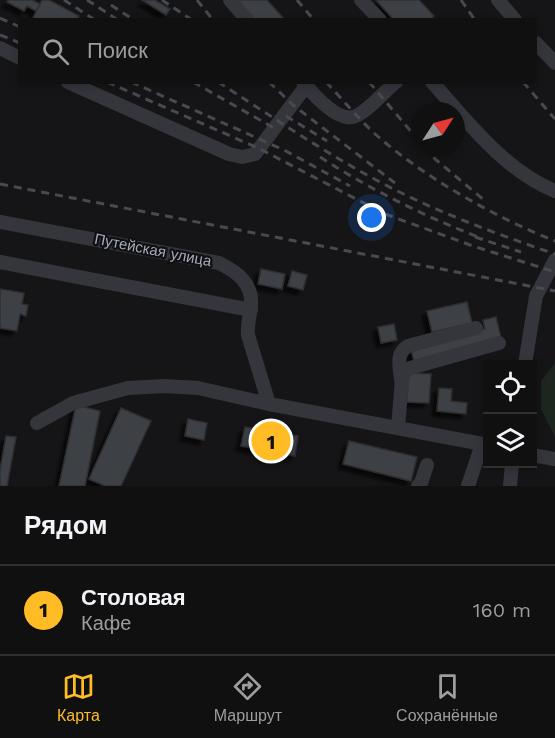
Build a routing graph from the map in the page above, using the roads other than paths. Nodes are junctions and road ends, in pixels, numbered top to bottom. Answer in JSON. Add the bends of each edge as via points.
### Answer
{"nodes":[{"id":1,"x":230,"y":0,"type":"edge"},
{"id":2,"x":361,"y":0,"type":"edge"},
{"id":3,"x":498,"y":0,"type":"edge"},
{"id":4,"x":245,"y":18,"type":"edge"},
{"id":5,"x":378,"y":18,"type":"edge"},
{"id":6,"x":513,"y":18,"type":"edge"},
{"id":7,"x":537,"y":44,"type":"edge"},
{"id":8,"x":0,"y":48,"type":"edge"},
{"id":9,"x":18,"y":56,"type":"edge"},
{"id":10,"x":555,"y":63,"type":"edge"},
{"id":11,"x":72,"y":84,"type":"edge"},
{"id":12,"x":305,"y":84,"type":"edge"},
{"id":13,"x":394,"y":84,"type":"edge"},
{"id":14,"x":434,"y":84,"type":"edge"},
{"id":15,"x":555,"y":191,"type":"edge"},
{"id":16,"x":0,"y":222,"type":"edge"},
{"id":17,"x":555,"y":260,"type":"edge"},
{"id":18,"x":0,"y":262,"type":"edge"},
{"id":19,"x":251,"y":310,"type":"junction"},
{"id":20,"x":476,"y":328,"type":"dead end"},
{"id":21,"x":500,"y":344,"type":"dead end"},
{"id":22,"x":526,"y":360,"type":"edge"},
{"id":23,"x":401,"y":383,"type":"junction"},
{"id":24,"x":269,"y":404,"type":"junction"},
{"id":25,"x":37,"y":423,"type":"dead end"},
{"id":26,"x":398,"y":428,"type":"junction"},
{"id":27,"x":483,"y":444,"type":"edge"},
{"id":28,"x":483,"y":449,"type":"edge"},
{"id":29,"x":537,"y":456,"type":"edge"},
{"id":30,"x":555,"y":459,"type":"edge"},
{"id":31,"x":427,"y":465,"type":"dead end"},
{"id":32,"x":512,"y":468,"type":"edge"},
{"id":33,"x":418,"y":486,"type":"edge"},
{"id":34,"x":468,"y":486,"type":"edge"},
{"id":35,"x":510,"y":486,"type":"edge"}],
"edges":[{"from":1,"to":4,"type":"street"},
{"from":2,"to":5,"type":"street"},
{"from":3,"to":6,"type":"street"},
{"from":7,"to":10,"type":"street"},
{"from":8,"to":9,"type":"street"},
{"from":11,"to":12,"type":"street","via":[[242,157],[255,154]]},
{"from":12,"to":13,"type":"street","via":[[338,115],[349,118],[362,112]]},
{"from":14,"to":15,"type":"street","via":[[520,172]]},
{"from":16,"to":19,"type":"street","name":"Путейская улица","via":[[219,263],[246,282]]},
{"from":17,"to":22,"type":"street","via":[[537,296]]},
{"from":18,"to":19,"type":"street"},
{"from":19,"to":24,"type":"street","name":"Путейская улица","via":[[248,335]]},
{"from":20,"to":23,"type":"street","via":[[402,350]]},
{"from":21,"to":23,"type":"street","via":[[410,368]]},
{"from":23,"to":26,"type":"street"},
{"from":24,"to":25,"type":"street","via":[[198,388],[128,388],[73,403]]},
{"from":24,"to":26,"type":"street"},
{"from":26,"to":27,"type":"street"},
{"from":28,"to":34,"type":"street"},
{"from":29,"to":30,"type":"street"},
{"from":31,"to":33,"type":"street"},
{"from":32,"to":35,"type":"street"}]}
